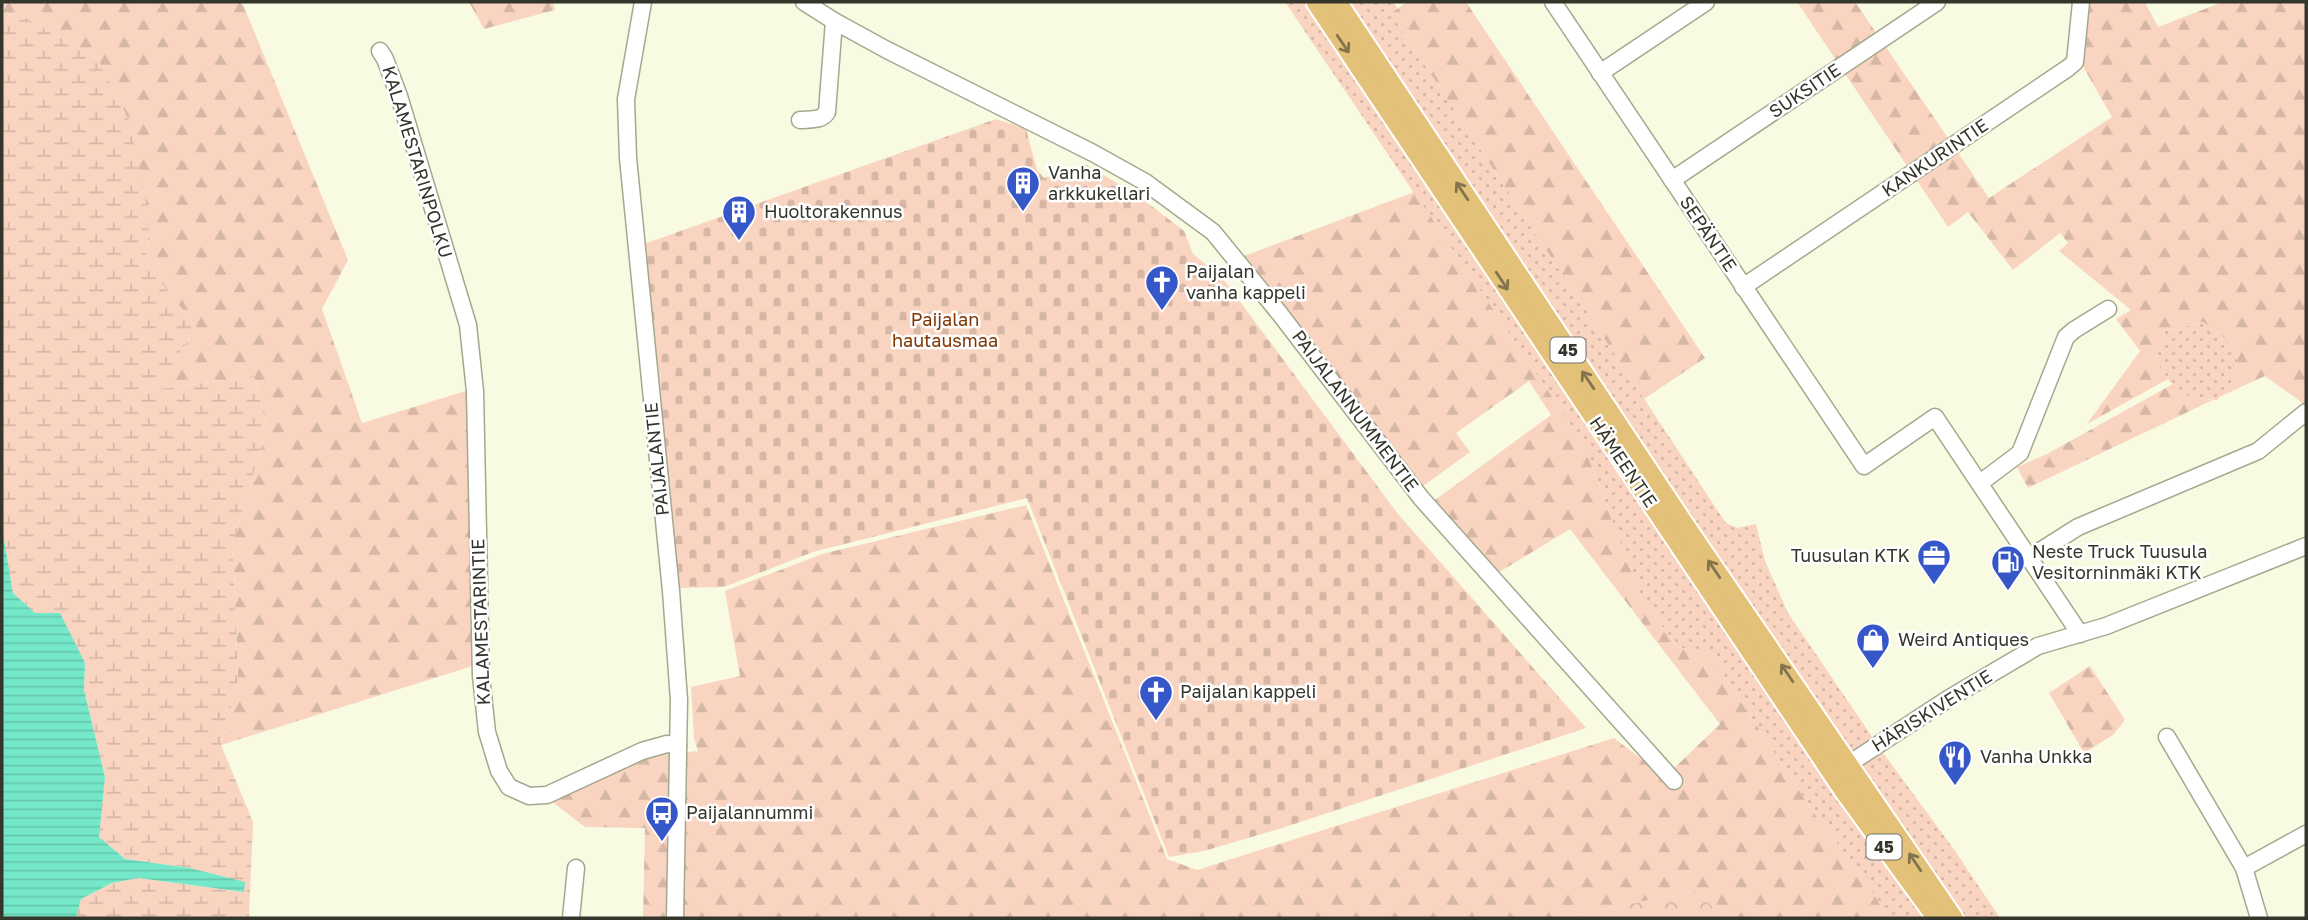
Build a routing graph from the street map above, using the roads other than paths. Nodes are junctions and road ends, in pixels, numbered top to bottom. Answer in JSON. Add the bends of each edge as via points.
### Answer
{"nodes":[{"id":1,"x":643,"y":2,"type":"edge"},
{"id":2,"x":804,"y":2,"type":"edge"},
{"id":3,"x":1316,"y":2,"type":"edge"},
{"id":4,"x":1337,"y":2,"type":"edge"},
{"id":5,"x":1553,"y":2,"type":"edge"},
{"id":6,"x":1706,"y":2,"type":"edge"},
{"id":7,"x":1937,"y":2,"type":"edge"},
{"id":8,"x":2081,"y":2,"type":"edge"},
{"id":9,"x":834,"y":21,"type":"junction"},
{"id":10,"x":380,"y":51,"type":"dead end"},
{"id":11,"x":1600,"y":73,"type":"junction"},
{"id":12,"x":800,"y":120,"type":"dead end"},
{"id":13,"x":1672,"y":180,"type":"junction"},
{"id":14,"x":452,"y":273,"type":"joint"},
{"id":15,"x":1744,"y":286,"type":"junction"},
{"id":16,"x":2108,"y":309,"type":"dead end"},
{"id":17,"x":2306,"y":412,"type":"edge"},
{"id":18,"x":1980,"y":483,"type":"junction"},
{"id":19,"x":2306,"y":549,"type":"edge"},
{"id":20,"x":2029,"y":558,"type":"junction"},
{"id":21,"x":2080,"y":635,"type":"junction"},
{"id":22,"x":2167,"y":737,"type":"dead end"},
{"id":23,"x":678,"y":746,"type":"junction"},
{"id":24,"x":1841,"y":769,"type":"junction"},
{"id":25,"x":1674,"y":781,"type":"dead end"},
{"id":26,"x":2306,"y":834,"type":"edge"},
{"id":27,"x":576,"y":868,"type":"dead end"},
{"id":28,"x":2244,"y":868,"type":"junction"},
{"id":29,"x":571,"y":918,"type":"edge"},
{"id":30,"x":675,"y":918,"type":"edge"},
{"id":31,"x":1937,"y":918,"type":"edge"},
{"id":32,"x":1953,"y":918,"type":"edge"},
{"id":33,"x":2259,"y":918,"type":"edge"}],
"edges":[{"from":1,"to":23,"type":"street","name":"PAIJALANTIE","via":[[626,99],[629,175],[671,591]]},
{"from":2,"to":9,"type":"street","name":"PAIJALANNUMMENTIE"},
{"from":3,"to":24,"type":"main road","name":"HÄMEENTIE","number":"45","one_way":true,"via":[[1734,628]]},
{"from":24,"to":4,"type":"main road","name":"HÄMEENTIE","number":"45","one_way":true},
{"from":5,"to":11,"type":"street","name":"SEPÄNTIE"},
{"from":6,"to":11,"type":"street"},
{"from":7,"to":13,"type":"street","name":"SUKSITIE"},
{"from":8,"to":15,"type":"street","name":"KANKURINTIE","via":[[2074,62],[2068,68]]},
{"from":9,"to":12,"type":"street","via":[[827,112],[819,119]]},
{"from":9,"to":25,"type":"street","name":"PAIJALANNUMMENTIE","via":[[1093,153],[1145,182],[1213,232],[1421,498]]},
{"from":10,"to":14,"type":"street","name":"KALAMESTARINPOLKU","via":[[399,96]]},
{"from":11,"to":13,"type":"street","name":"SEPÄNTIE"},
{"from":13,"to":15,"type":"street","name":"SEPÄNTIE"},
{"from":14,"to":23,"type":"street","name":"KALAMESTARINTIE","via":[[468,325],[474,377],[481,676],[487,732],[499,771],[509,787],[529,796],[547,795],[642,751]]},
{"from":15,"to":18,"type":"street","name":"SEPÄNTIE","via":[[1864,466],[1935,417]]},
{"from":16,"to":18,"type":"street","via":[[2066,337],[2020,453]]},
{"from":17,"to":20,"type":"street","via":[[2258,452],[2078,527]]},
{"from":18,"to":20,"type":"street"},
{"from":19,"to":21,"type":"street","name":"HÄRISKIVENTIE"},
{"from":20,"to":21,"type":"street"},
{"from":21,"to":24,"type":"street","name":"HÄRISKIVENTIE","via":[[2038,646]]},
{"from":22,"to":28,"type":"street"},
{"from":23,"to":30,"type":"street","name":"PAIJALANTIE"},
{"from":24,"to":31,"type":"main road","name":"HÄMEENTIE","number":"45"},
{"from":32,"to":24,"type":"main road","name":"HÄMEENTIE","number":"45","one_way":true},
{"from":26,"to":28,"type":"street"},
{"from":27,"to":29,"type":"street"},
{"from":28,"to":33,"type":"street"}]}
